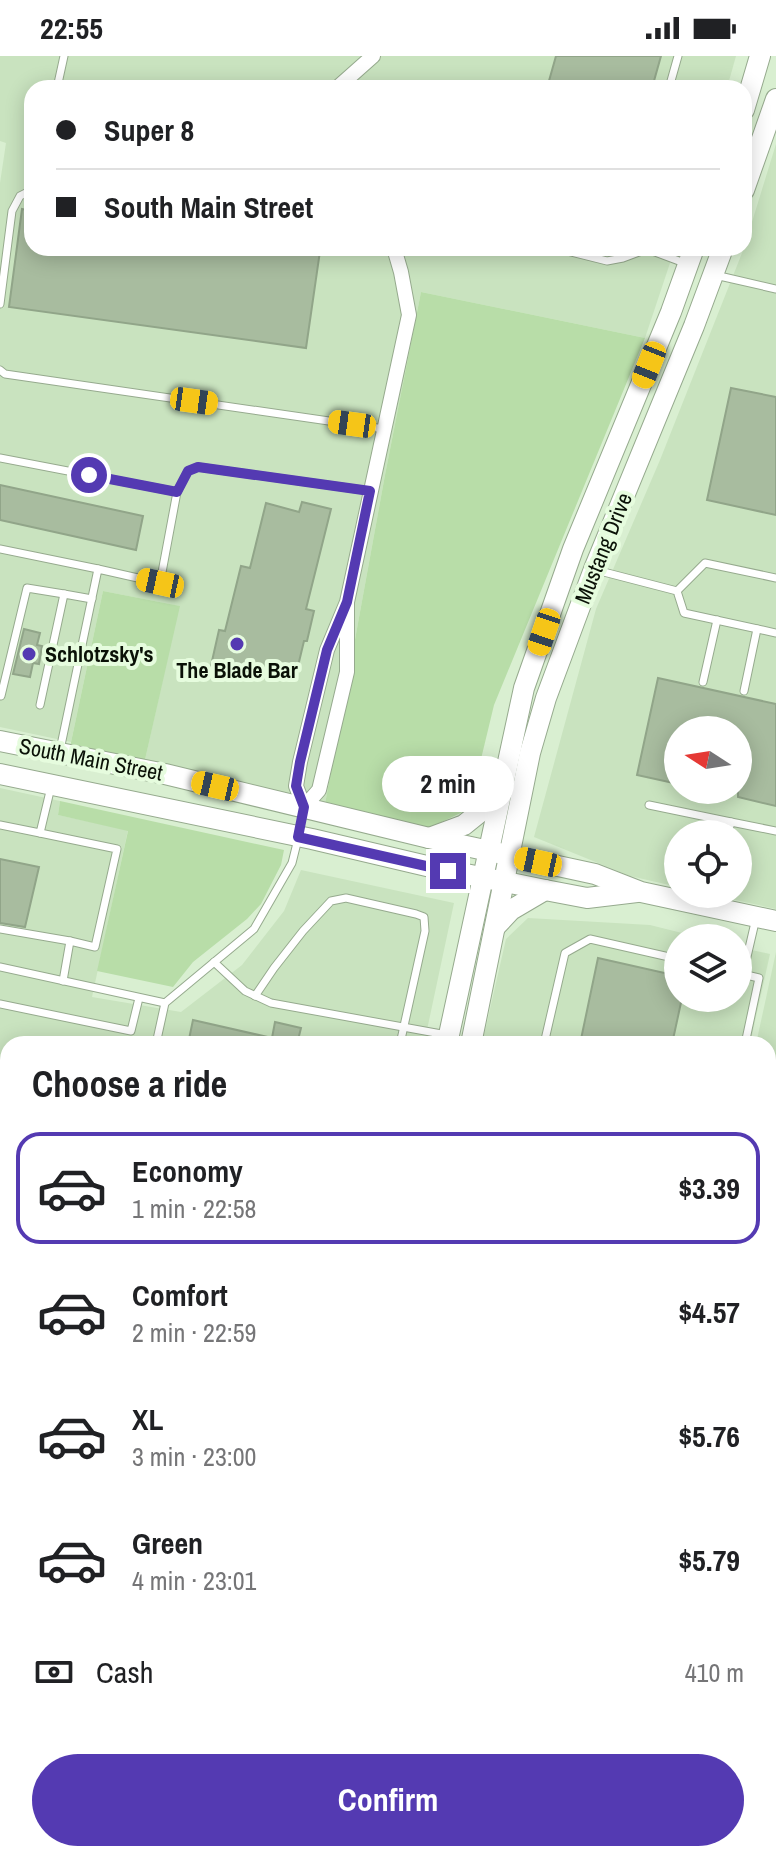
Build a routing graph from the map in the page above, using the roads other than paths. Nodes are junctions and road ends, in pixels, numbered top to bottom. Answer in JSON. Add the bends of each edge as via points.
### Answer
{"nodes":[{"id":1,"x":64,"y":56,"type":"edge"},
{"id":2,"x":373,"y":56,"type":"edge"},
{"id":3,"x":678,"y":56,"type":"edge"},
{"id":4,"x":760,"y":56,"type":"edge"},
{"id":5,"x":59,"y":80,"type":"edge"},
{"id":6,"x":346,"y":80,"type":"edge"},
{"id":7,"x":671,"y":80,"type":"edge"},
{"id":8,"x":752,"y":83,"type":"edge"},
{"id":9,"x":776,"y":99,"type":"edge"},
{"id":10,"x":752,"y":167,"type":"edge"},
{"id":11,"x":24,"y":194,"type":"edge"},
{"id":12,"x":396,"y":256,"type":"edge"},
{"id":13,"x":587,"y":256,"type":"edge"},
{"id":14,"x":628,"y":256,"type":"edge"},
{"id":15,"x":691,"y":256,"type":"edge"},
{"id":16,"x":720,"y":256,"type":"edge"},
{"id":17,"x":623,"y":258,"type":"joint"},
{"id":18,"x":713,"y":275,"type":"junction"},
{"id":19,"x":776,"y":289,"type":"edge"},
{"id":20,"x":0,"y":304,"type":"edge"},
{"id":21,"x":0,"y":370,"type":"edge"},
{"id":22,"x":384,"y":429,"type":"junction"},
{"id":23,"x":0,"y":458,"type":"edge"},
{"id":24,"x":370,"y":491,"type":"junction"},
{"id":25,"x":177,"y":492,"type":"junction"},
{"id":26,"x":0,"y":549,"type":"edge"},
{"id":27,"x":98,"y":569,"type":"junction"},
{"id":28,"x":594,"y":569,"type":"junction"},
{"id":29,"x":776,"y":578,"type":"edge"},
{"id":30,"x":677,"y":591,"type":"junction"},
{"id":31,"x":64,"y":594,"type":"junction"},
{"id":32,"x":92,"y":599,"type":"junction"},
{"id":33,"x":347,"y":602,"type":"junction"},
{"id":34,"x":717,"y":620,"type":"junction"},
{"id":35,"x":757,"y":629,"type":"junction"},
{"id":36,"x":776,"y":633,"type":"edge"},
{"id":37,"x":703,"y":682,"type":"dead end"},
{"id":38,"x":744,"y":691,"type":"dead end"},
{"id":39,"x":1,"y":696,"type":"edge"},
{"id":40,"x":40,"y":705,"type":"dead end"},
{"id":41,"x":0,"y":741,"type":"edge"},
{"id":42,"x":59,"y":752,"type":"junction"},
{"id":43,"x":0,"y":774,"type":"edge"},
{"id":44,"x":165,"y":774,"type":"junction"},
{"id":45,"x":52,"y":785,"type":"junction"},
{"id":46,"x":500,"y":796,"type":"junction"},
{"id":47,"x":649,"y":805,"type":"dead end"},
{"id":48,"x":158,"y":806,"type":"junction"},
{"id":49,"x":304,"y":807,"type":"junction"},
{"id":50,"x":721,"y":820,"type":"edge"},
{"id":51,"x":0,"y":825,"type":"edge"},
{"id":52,"x":752,"y":826,"type":"edge"},
{"id":53,"x":776,"y":831,"type":"edge"},
{"id":54,"x":40,"y":833,"type":"junction"},
{"id":55,"x":298,"y":837,"type":"junction"},
{"id":56,"x":429,"y":838,"type":"junction"},
{"id":57,"x":488,"y":851,"type":"junction"},
{"id":58,"x":510,"y":856,"type":"junction"},
{"id":59,"x":482,"y":878,"type":"junction"},
{"id":60,"x":504,"y":882,"type":"junction"},
{"id":61,"x":545,"y":890,"type":"junction"},
{"id":62,"x":641,"y":892,"type":"junction"},
{"id":63,"x":664,"y":895,"type":"edge"},
{"id":64,"x":736,"y":908,"type":"edge"},
{"id":65,"x":766,"y":919,"type":"edge"},
{"id":66,"x":496,"y":926,"type":"junction"},
{"id":67,"x":0,"y":929,"type":"edge"},
{"id":68,"x":70,"y":941,"type":"junction"},
{"id":69,"x":752,"y":949,"type":"edge"},
{"id":70,"x":664,"y":956,"type":"edge"},
{"id":71,"x":214,"y":962,"type":"junction"},
{"id":72,"x":0,"y":967,"type":"edge"},
{"id":73,"x":752,"y":976,"type":"edge"},
{"id":74,"x":63,"y":981,"type":"junction"},
{"id":75,"x":255,"y":996,"type":"junction"},
{"id":76,"x":139,"y":998,"type":"junction"},
{"id":77,"x":165,"y":1003,"type":"junction"},
{"id":78,"x":0,"y":1004,"type":"edge"},
{"id":79,"x":752,"y":1011,"type":"edge"},
{"id":80,"x":752,"y":1012,"type":"edge"},
{"id":81,"x":404,"y":1027,"type":"junction"},
{"id":82,"x":158,"y":1036,"type":"edge"},
{"id":83,"x":402,"y":1036,"type":"edge"},
{"id":84,"x":434,"y":1036,"type":"edge"},
{"id":85,"x":449,"y":1036,"type":"edge"},
{"id":86,"x":473,"y":1036,"type":"edge"},
{"id":87,"x":546,"y":1036,"type":"edge"},
{"id":88,"x":747,"y":1036,"type":"edge"}],
"edges":[{"from":1,"to":5,"type":"lane"},
{"from":2,"to":6,"type":"street"},
{"from":3,"to":7,"type":"lane"},
{"from":4,"to":8,"type":"main road"},
{"from":9,"to":10,"type":"main road"},
{"from":11,"to":20,"type":"lane","via":[[12,211]]},
{"from":12,"to":22,"type":"street","via":[[409,315]]},
{"from":13,"to":17,"type":"lane"},
{"from":14,"to":17,"type":"lane"},
{"from":15,"to":18,"type":"main road"},
{"from":15,"to":46,"type":"main road","name":"Mustang Drive","via":[[573,549],[524,688]]},
{"from":16,"to":18,"type":"main road","name":"Mustang Drive"},
{"from":18,"to":19,"type":"lane"},
{"from":18,"to":28,"type":"main road","name":"Mustang Drive"},
{"from":21,"to":22,"type":"lane"},
{"from":22,"to":24,"type":"street"},
{"from":23,"to":25,"type":"lane"},
{"from":24,"to":25,"type":"lane","via":[[198,467],[188,471]]},
{"from":24,"to":33,"type":"street"},
{"from":25,"to":27,"type":"lane","via":[[160,583]]},
{"from":26,"to":27,"type":"lane"},
{"from":27,"to":32,"type":"lane"},
{"from":28,"to":30,"type":"lane"},
{"from":28,"to":58,"type":"main road","name":"Mustang Drive","via":[[546,698]]},
{"from":29,"to":30,"type":"lane","via":[[705,563]]},
{"from":30,"to":34,"type":"lane","via":[[684,613]]},
{"from":31,"to":32,"type":"lane"},
{"from":31,"to":39,"type":"lane","via":[[27,588]]},
{"from":31,"to":40,"type":"lane"},
{"from":32,"to":42,"type":"lane"},
{"from":33,"to":49,"type":"street","via":[[347,672],[319,790]]},
{"from":33,"to":49,"type":"street","via":[[327,650],[300,762],[296,786]]},
{"from":34,"to":35,"type":"lane"},
{"from":34,"to":37,"type":"lane"},
{"from":35,"to":36,"type":"lane"},
{"from":35,"to":38,"type":"lane"},
{"from":41,"to":42,"type":"main road","name":"South Main Street"},
{"from":42,"to":44,"type":"main road","name":"South Main Street"},
{"from":42,"to":45,"type":"main road"},
{"from":43,"to":45,"type":"main road","name":"South Main Street"},
{"from":44,"to":48,"type":"main road"},
{"from":44,"to":49,"type":"main road","name":"South Main Street"},
{"from":45,"to":48,"type":"main road","name":"South Main Street"},
{"from":45,"to":54,"type":"lane"},
{"from":46,"to":56,"type":"main road","via":[[464,825]]},
{"from":46,"to":57,"type":"main road","name":"Mustang Drive"},
{"from":47,"to":50,"type":"lane"},
{"from":48,"to":55,"type":"main road","name":"South Main Street"},
{"from":49,"to":55,"type":"main road"},
{"from":49,"to":56,"type":"main road","name":"South Main Street"},
{"from":51,"to":54,"type":"lane"},
{"from":52,"to":53,"type":"lane"},
{"from":54,"to":68,"type":"lane","via":[[117,849],[95,947]]},
{"from":55,"to":59,"type":"main road","name":"South Main Street"},
{"from":55,"to":71,"type":"lane","via":[[292,863],[254,929]]},
{"from":56,"to":57,"type":"main road","name":"South Main Street"},
{"from":57,"to":58,"type":"main road","name":"South Main Street"},
{"from":57,"to":59,"type":"main road","name":"Mustang Drive"},
{"from":58,"to":60,"type":"main road","name":"Mustang Drive"},
{"from":58,"to":62,"type":"main road","name":"South Main Street","via":[[595,874]]},
{"from":59,"to":60,"type":"main road","name":"South Main Street"},
{"from":59,"to":85,"type":"main road","name":"Mustang Drive"},
{"from":60,"to":61,"type":"main road","name":"South Main Street"},
{"from":60,"to":66,"type":"main road","name":"Mustang Drive"},
{"from":61,"to":62,"type":"main road","name":"South Main Street","via":[[587,898]]},
{"from":61,"to":66,"type":"main road","via":[[511,910]]},
{"from":62,"to":63,"type":"main road"},
{"from":64,"to":65,"type":"main road"},
{"from":65,"to":69,"type":"lane"},
{"from":66,"to":86,"type":"main road","name":"Mustang Drive"},
{"from":67,"to":68,"type":"lane"},
{"from":68,"to":74,"type":"lane"},
{"from":70,"to":87,"type":"lane","via":[[590,939],[565,953]]},
{"from":71,"to":75,"type":"lane"},
{"from":71,"to":77,"type":"lane"},
{"from":72,"to":74,"type":"lane"},
{"from":73,"to":79,"type":"lane","via":[[759,978]]},
{"from":74,"to":76,"type":"lane"},
{"from":75,"to":81,"type":"lane"},
{"from":75,"to":81,"type":"lane","via":[[303,931],[331,901],[346,898],[424,917]]},
{"from":76,"to":77,"type":"lane"},
{"from":76,"to":78,"type":"lane","via":[[131,1031]]},
{"from":77,"to":82,"type":"lane"},
{"from":80,"to":88,"type":"lane"},
{"from":81,"to":83,"type":"lane"},
{"from":81,"to":84,"type":"lane"}]}
